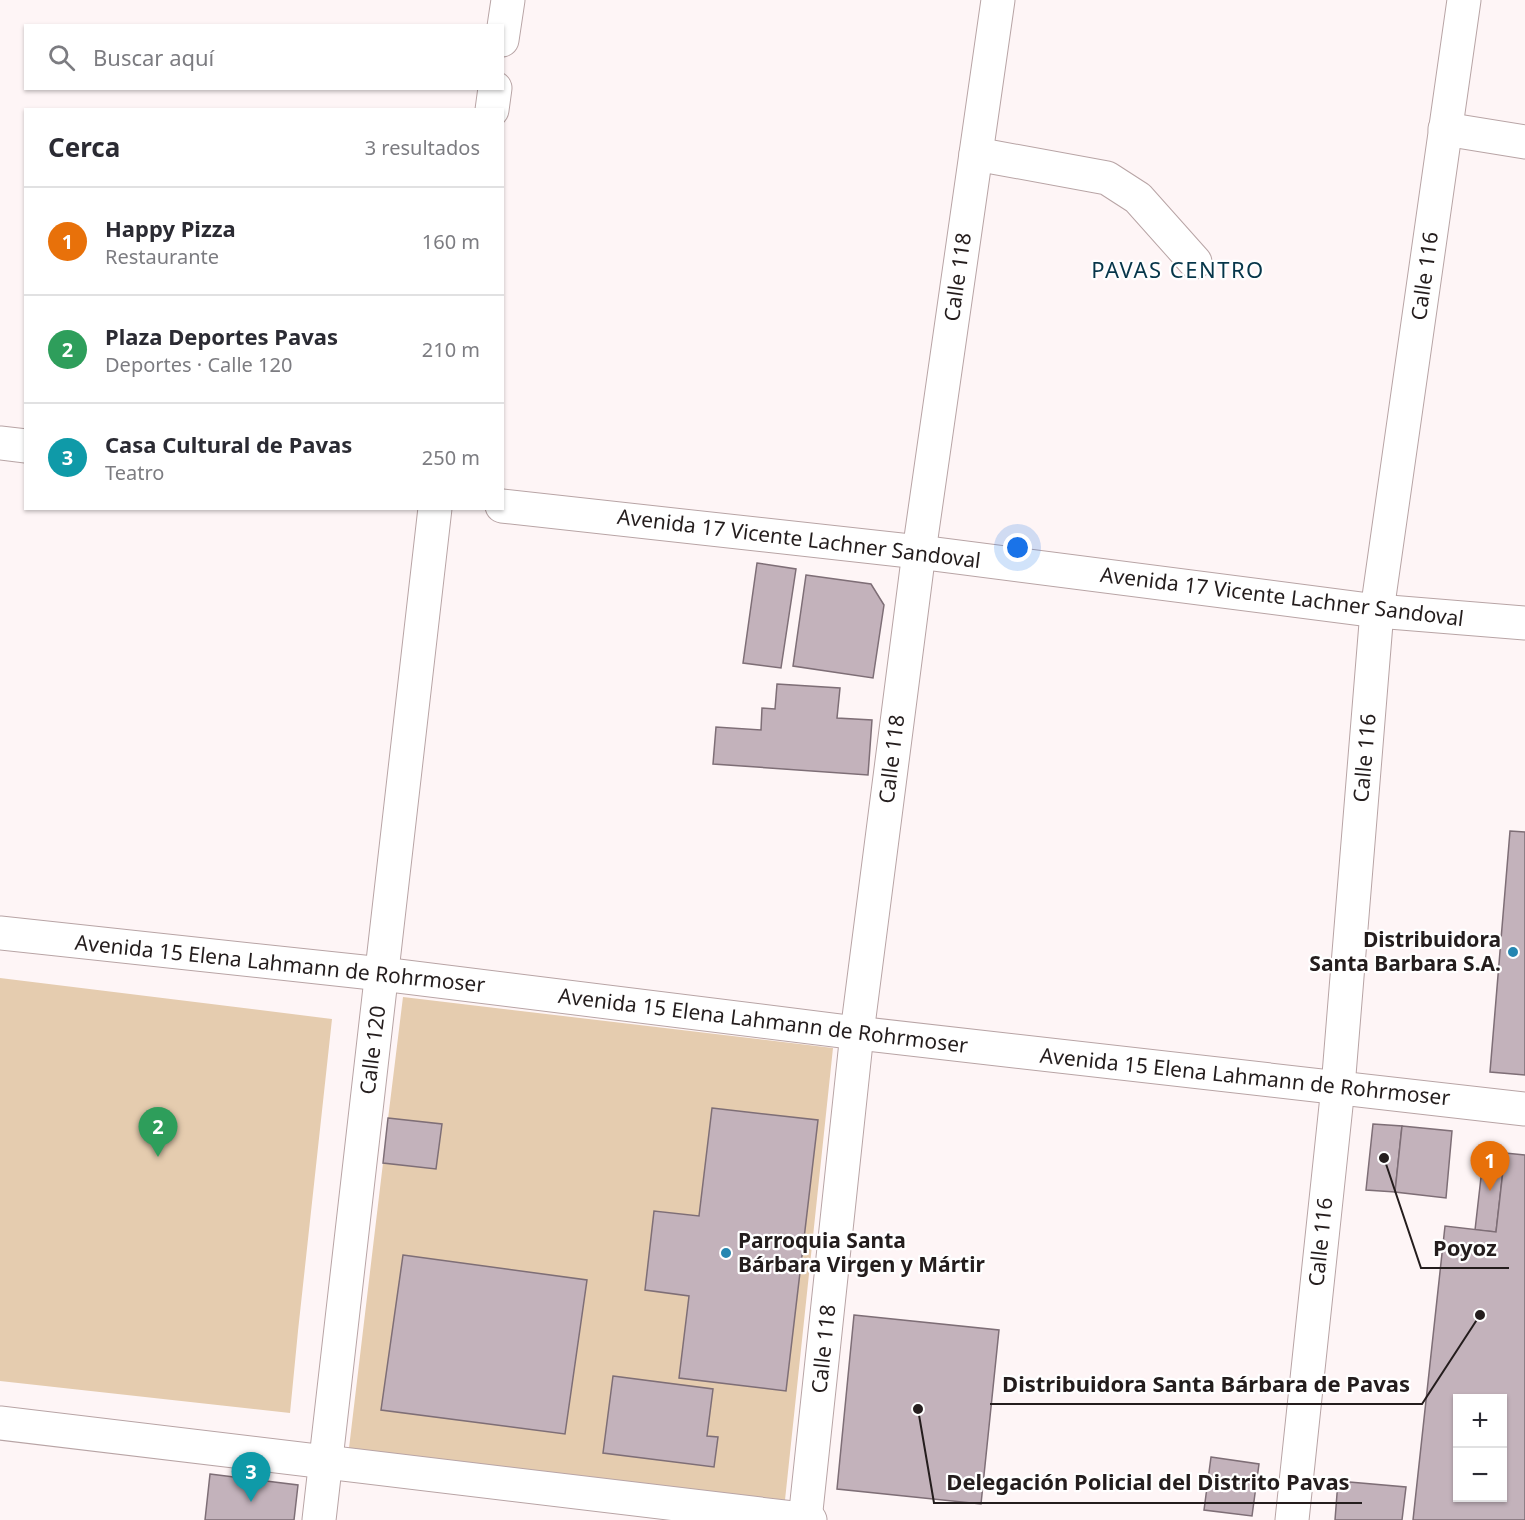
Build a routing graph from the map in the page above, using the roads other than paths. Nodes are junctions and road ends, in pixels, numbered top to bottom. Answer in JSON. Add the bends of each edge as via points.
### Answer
{"nodes":[{"id":1,"x":508,"y":0,"type":"edge"},
{"id":2,"x":998,"y":0,"type":"edge"},
{"id":3,"x":1464,"y":0,"type":"edge"},
{"id":4,"x":504,"y":27,"type":"edge"},
{"id":5,"x":495,"y":90,"type":"edge"},
{"id":6,"x":492,"y":108,"type":"edge"},
{"id":7,"x":1445,"y":129,"type":"junction"},
{"id":8,"x":1525,"y":142,"type":"edge"},
{"id":9,"x":976,"y":154,"type":"junction"},
{"id":10,"x":1195,"y":262,"type":"dead end"},
{"id":11,"x":0,"y":443,"type":"edge"},
{"id":12,"x":24,"y":446,"type":"edge"},
{"id":13,"x":504,"y":506,"type":"edge"},
{"id":14,"x":435,"y":510,"type":"edge"},
{"id":15,"x":919,"y":552,"type":"junction"},
{"id":16,"x":1377,"y":611,"type":"junction"},
{"id":17,"x":1525,"y":623,"type":"edge"},
{"id":18,"x":0,"y":933,"type":"edge"},
{"id":19,"x":382,"y":974,"type":"junction"},
{"id":20,"x":857,"y":1033,"type":"junction"},
{"id":21,"x":1338,"y":1087,"type":"junction"},
{"id":22,"x":1525,"y":1109,"type":"edge"},
{"id":23,"x":0,"y":1423,"type":"edge"},
{"id":24,"x":325,"y":1461,"type":"junction"},
{"id":25,"x":319,"y":1520,"type":"edge"},
{"id":26,"x":805,"y":1520,"type":"edge"},
{"id":27,"x":810,"y":1520,"type":"edge"},
{"id":28,"x":1292,"y":1520,"type":"edge"}],
"edges":[{"from":1,"to":4,"type":"street"},
{"from":2,"to":9,"type":"street","name":"Calle 118"},
{"from":3,"to":7,"type":"street","name":"Calle 116"},
{"from":5,"to":6,"type":"street"},
{"from":7,"to":8,"type":"street"},
{"from":7,"to":16,"type":"street","name":"Calle 116"},
{"from":9,"to":10,"type":"street","via":[[1107,178],[1138,198]]},
{"from":9,"to":15,"type":"street","name":"Calle 118"},
{"from":11,"to":12,"type":"street"},
{"from":13,"to":15,"type":"street","name":"Avenida 17 Vicente Lachner Sandoval"},
{"from":14,"to":19,"type":"street","name":"Calle 120"},
{"from":15,"to":16,"type":"street","name":"Avenida 17 Vicente Lachner Sandoval"},
{"from":15,"to":20,"type":"street","name":"Calle 118"},
{"from":16,"to":17,"type":"street","name":"Avenida 17 Vicente Lachner Sandoval"},
{"from":16,"to":21,"type":"street","name":"Calle 116"},
{"from":18,"to":19,"type":"street","name":"Avenida 15 Elena Lahmann de Rohrmoser"},
{"from":19,"to":20,"type":"street","name":"Avenida 15 Elena Lahmann de Rohrmoser"},
{"from":19,"to":24,"type":"street","name":"Calle 120"},
{"from":20,"to":21,"type":"street","name":"Avenida 15 Elena Lahmann de Rohrmoser"},
{"from":20,"to":26,"type":"street","name":"Calle 118"},
{"from":21,"to":22,"type":"street","name":"Avenida 15 Elena Lahmann de Rohrmoser"},
{"from":21,"to":28,"type":"street","name":"Calle 116"},
{"from":23,"to":24,"type":"street"},
{"from":24,"to":25,"type":"street","name":"Calle 120"},
{"from":24,"to":26,"type":"street"},
{"from":26,"to":27,"type":"street"}]}
